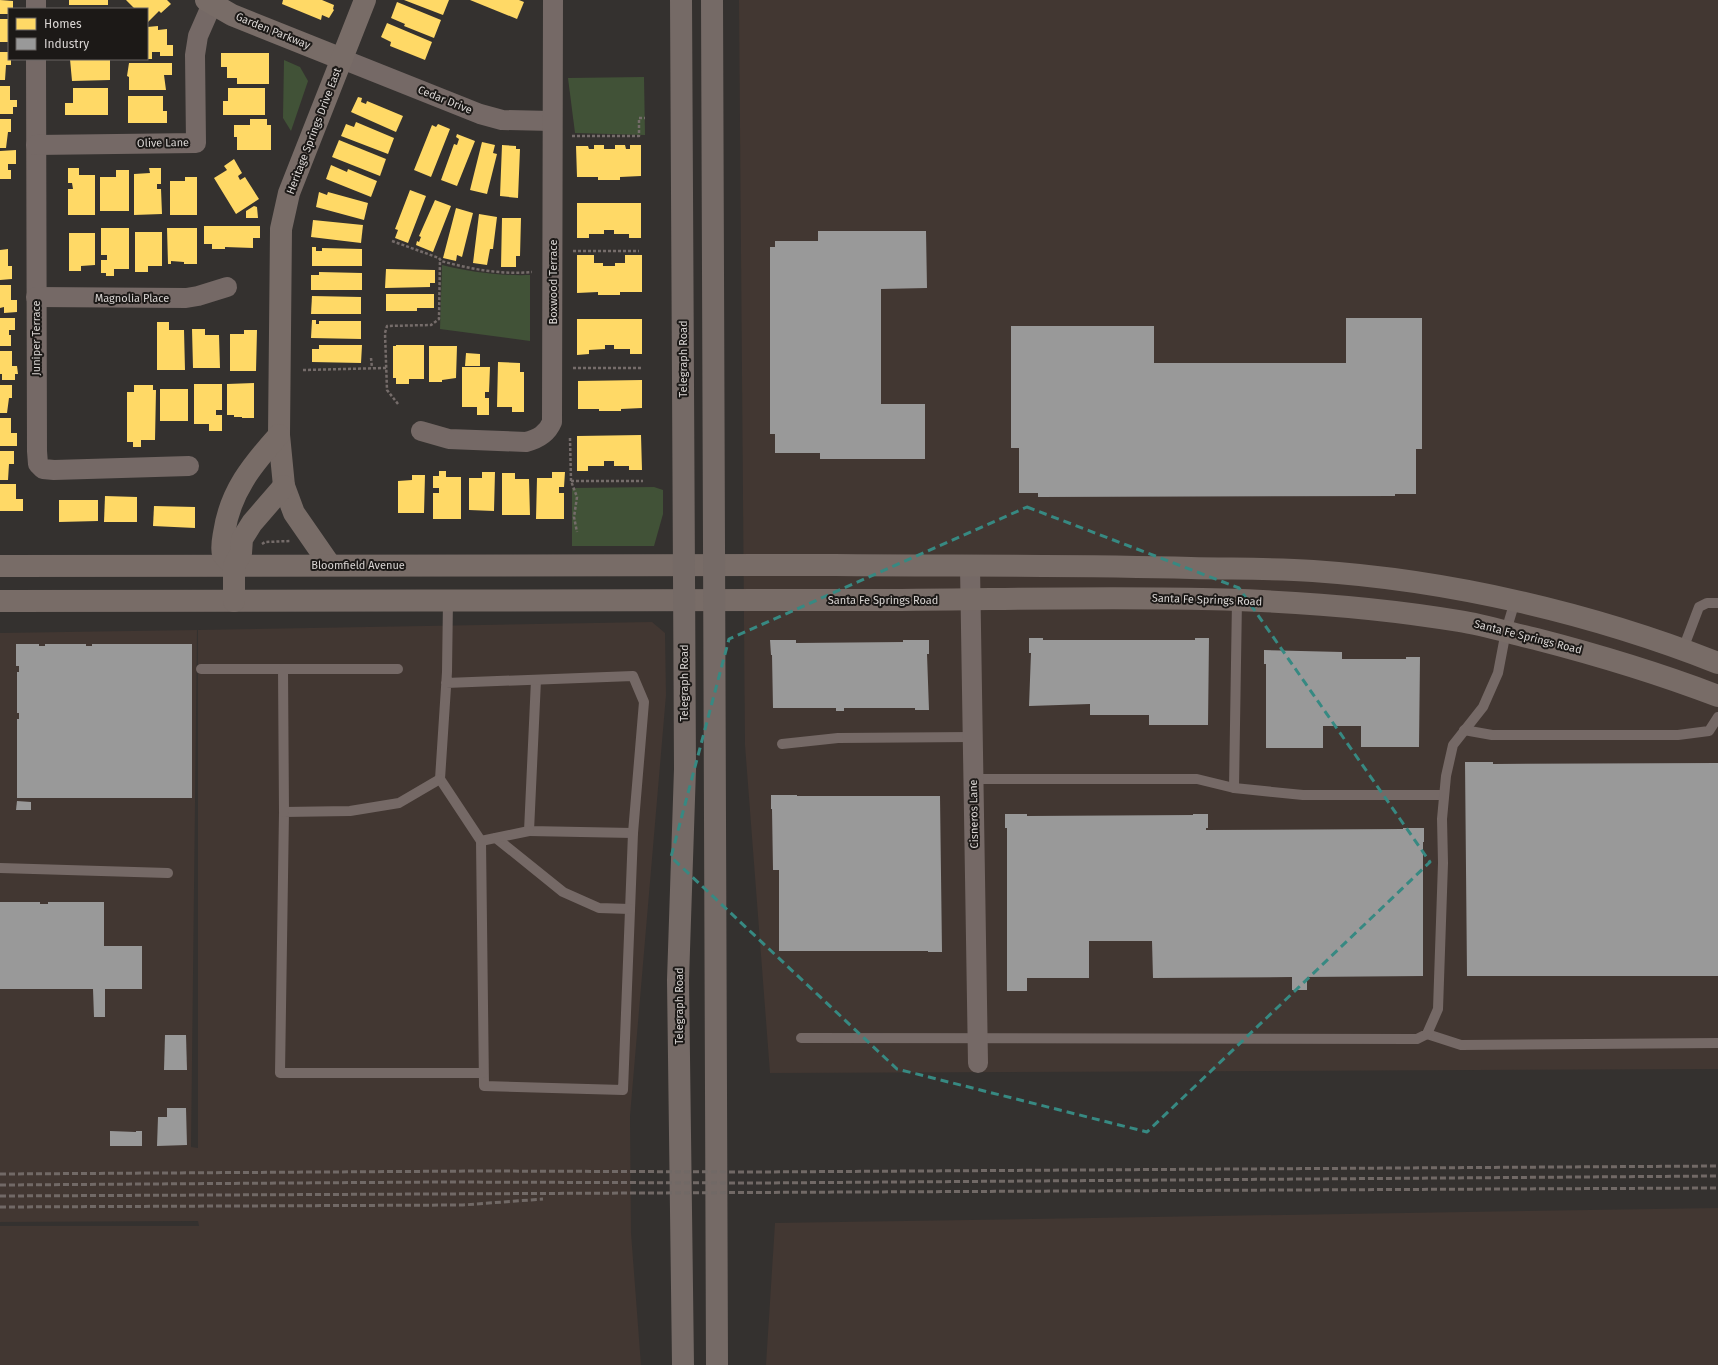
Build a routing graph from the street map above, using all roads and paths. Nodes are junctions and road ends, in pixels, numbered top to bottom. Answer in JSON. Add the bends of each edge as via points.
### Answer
{"nodes":[{"id":1,"x":365,"y":0,"type":"edge"},
{"id":2,"x":553,"y":0,"type":"edge"},
{"id":3,"x":681,"y":0,"type":"edge"},
{"id":4,"x":712,"y":0,"type":"edge"},
{"id":5,"x":209,"y":2,"type":"edge"},
{"id":6,"x":342,"y":59,"type":"junction"},
{"id":7,"x":36,"y":60,"type":"edge"},
{"id":8,"x":645,"y":118,"type":"dead end"},
{"id":9,"x":552,"y":121,"type":"junction"},
{"id":10,"x":572,"y":136,"type":"dead end"},
{"id":11,"x":36,"y":145,"type":"junction"},
{"id":12,"x":392,"y":240,"type":"dead end"},
{"id":13,"x":639,"y":251,"type":"dead end"},
{"id":14,"x":572,"y":252,"type":"dead end"},
{"id":15,"x":440,"y":260,"type":"junction"},
{"id":16,"x":532,"y":272,"type":"dead end"},
{"id":17,"x":227,"y":287,"type":"dead end"},
{"id":18,"x":36,"y":297,"type":"junction"},
{"id":19,"x":371,"y":358,"type":"dead end"},
{"id":20,"x":372,"y":368,"type":"junction"},
{"id":21,"x":386,"y":368,"type":"junction"},
{"id":22,"x":573,"y":368,"type":"dead end"},
{"id":23,"x":641,"y":368,"type":"dead end"},
{"id":24,"x":303,"y":370,"type":"dead end"},
{"id":25,"x":398,"y":404,"type":"dead end"},
{"id":26,"x":421,"y":431,"type":"dead end"},
{"id":27,"x":279,"y":435,"type":"junction"},
{"id":28,"x":570,"y":438,"type":"dead end"},
{"id":29,"x":189,"y":466,"type":"dead end"},
{"id":30,"x":572,"y":481,"type":"junction"},
{"id":31,"x":643,"y":482,"type":"dead end"},
{"id":32,"x":284,"y":486,"type":"junction"},
{"id":33,"x":577,"y":532,"type":"dead end"},
{"id":34,"x":293,"y":541,"type":"dead end"},
{"id":35,"x":262,"y":544,"type":"dead end"},
{"id":36,"x":330,"y":565,"type":"junction"},
{"id":37,"x":684,"y":565,"type":"junction"},
{"id":38,"x":715,"y":565,"type":"junction"},
{"id":39,"x":0,"y":566,"type":"edge"},
{"id":40,"x":234,"y":566,"type":"junction"},
{"id":41,"x":970,"y":566,"type":"junction"},
{"id":42,"x":448,"y":600,"type":"junction"},
{"id":43,"x":684,"y":600,"type":"junction"},
{"id":44,"x":715,"y":600,"type":"junction"},
{"id":45,"x":970,"y":600,"type":"junction"},
{"id":46,"x":1236,"y":600,"type":"junction"},
{"id":47,"x":0,"y":601,"type":"edge"},
{"id":48,"x":234,"y":601,"type":"junction"},
{"id":49,"x":1515,"y":601,"type":"junction"},
{"id":50,"x":1718,"y":603,"type":"edge"},
{"id":51,"x":1506,"y":631,"type":"junction"},
{"id":52,"x":1683,"y":649,"type":"junction"},
{"id":53,"x":1718,"y":663,"type":"edge"},
{"id":54,"x":201,"y":669,"type":"dead end"},
{"id":55,"x":283,"y":669,"type":"junction"},
{"id":56,"x":398,"y":669,"type":"dead end"},
{"id":57,"x":536,"y":680,"type":"junction"},
{"id":58,"x":446,"y":683,"type":"junction"},
{"id":59,"x":1718,"y":696,"type":"edge"},
{"id":60,"x":1718,"y":717,"type":"edge"},
{"id":61,"x":1464,"y":730,"type":"junction"},
{"id":62,"x":972,"y":737,"type":"junction"},
{"id":63,"x":782,"y":744,"type":"dead end"},
{"id":64,"x":440,"y":778,"type":"junction"},
{"id":65,"x":973,"y":779,"type":"junction"},
{"id":66,"x":1234,"y":788,"type":"junction"},
{"id":67,"x":1444,"y":795,"type":"junction"},
{"id":68,"x":284,"y":812,"type":"junction"},
{"id":69,"x":528,"y":831,"type":"junction"},
{"id":70,"x":633,"y":833,"type":"junction"},
{"id":71,"x":496,"y":838,"type":"junction"},
{"id":72,"x":481,"y":841,"type":"junction"},
{"id":73,"x":0,"y":868,"type":"edge"},
{"id":74,"x":168,"y":873,"type":"dead end"},
{"id":75,"x":630,"y":909,"type":"junction"},
{"id":76,"x":1427,"y":1034,"type":"junction"},
{"id":77,"x":802,"y":1038,"type":"dead end"},
{"id":78,"x":977,"y":1038,"type":"junction"},
{"id":79,"x":1718,"y":1043,"type":"edge"},
{"id":80,"x":978,"y":1063,"type":"dead end"},
{"id":81,"x":483,"y":1073,"type":"junction"},
{"id":82,"x":683,"y":1365,"type":"edge"},
{"id":83,"x":717,"y":1365,"type":"edge"}],
"edges":[{"from":1,"to":6,"type":"main road","name":"Heritage Springs Drive East"},
{"from":2,"to":9,"type":"street","name":"Boxwood Terrace"},
{"from":3,"to":37,"type":"main road","name":"Telegraph Road"},
{"from":4,"to":38,"type":"main road"},
{"from":5,"to":6,"type":"main road","name":"Garden Parkway","via":[[232,15]]},
{"from":5,"to":11,"type":"street","name":"Olive Lane","via":[[195,55],[196,143]]},
{"from":6,"to":9,"type":"street","name":"Cedar Drive","via":[[480,114],[502,120]]},
{"from":6,"to":27,"type":"main road","name":"Heritage Springs Drive East","via":[[289,193],[281,229]]},
{"from":7,"to":11,"type":"street","name":"Juniper Terrace"},
{"from":8,"to":10,"type":"path","via":[[639,118],[639,136]]},
{"from":9,"to":26,"type":"street","name":"Boxwood Terrace","via":[[552,414],[549,430],[535,440],[526,442],[449,439]]},
{"from":11,"to":18,"type":"street","name":"Juniper Terrace"},
{"from":12,"to":15,"type":"path"},
{"from":13,"to":14,"type":"path"},
{"from":15,"to":16,"type":"path","via":[[462,267],[518,274]]},
{"from":15,"to":21,"type":"path","via":[[439,320],[431,325],[387,326]]},
{"from":17,"to":18,"type":"street","name":"Magnolia Place","via":[[186,298]]},
{"from":18,"to":29,"type":"street","name":"Juniper Terrace","via":[[37,460],[41,467],[54,470]]},
{"from":19,"to":20,"type":"path"},
{"from":20,"to":21,"type":"path"},
{"from":20,"to":24,"type":"path"},
{"from":21,"to":25,"type":"path","via":[[386,390]]},
{"from":22,"to":23,"type":"path"},
{"from":27,"to":32,"type":"main road","name":"Heritage Springs Drive East"},
{"from":27,"to":40,"type":"main road","via":[[253,464],[238,488],[226,519],[223,555]]},
{"from":28,"to":30,"type":"path"},
{"from":30,"to":31,"type":"path"},
{"from":30,"to":33,"type":"path","via":[[577,497],[574,517]]},
{"from":32,"to":36,"type":"main road","name":"Heritage Springs Drive East","via":[[294,512]]},
{"from":32,"to":40,"type":"main road","via":[[252,523],[242,539],[240,553]]},
{"from":34,"to":35,"type":"path"},
{"from":36,"to":37,"type":"main road","name":"Bloomfield Avenue"},
{"from":36,"to":40,"type":"main road","name":"Bloomfield Avenue"},
{"from":37,"to":38,"type":"main road","name":"Bloomfield Avenue"},
{"from":37,"to":43,"type":"main road","name":"Telegraph Road"},
{"from":38,"to":41,"type":"main road"},
{"from":38,"to":44,"type":"main road"},
{"from":39,"to":40,"type":"main road","name":"Bloomfield Avenue"},
{"from":40,"to":48,"type":"main road"},
{"from":41,"to":45,"type":"street","name":"Cisneros Lane"},
{"from":41,"to":49,"type":"main road","via":[[1124,566],[1312,571],[1385,578]]},
{"from":42,"to":43,"type":"main road"},
{"from":42,"to":48,"type":"main road"},
{"from":42,"to":58,"type":"lane"},
{"from":43,"to":44,"type":"main road","name":"Santa Fe Springs Road"},
{"from":43,"to":82,"type":"main road","name":"Telegraph Road","via":[[685,769],[678,980]]},
{"from":44,"to":45,"type":"main road","name":"Santa Fe Springs Road"},
{"from":44,"to":83,"type":"main road"},
{"from":45,"to":46,"type":"main road","name":"Santa Fe Springs Road"},
{"from":45,"to":62,"type":"street","name":"Cisneros Lane"},
{"from":46,"to":51,"type":"main road","name":"Santa Fe Springs Road","via":[[1339,606],[1461,621]]},
{"from":46,"to":66,"type":"lane"},
{"from":47,"to":48,"type":"main road"},
{"from":49,"to":51,"type":"lane"},
{"from":49,"to":52,"type":"main road","via":[[1606,624]]},
{"from":50,"to":52,"type":"lane","via":[[1707,603],[1699,607]]},
{"from":51,"to":59,"type":"main road","name":"Santa Fe Springs Road","via":[[1668,676]]},
{"from":51,"to":61,"type":"lane","via":[[1498,673],[1483,707]]},
{"from":52,"to":53,"type":"main road"},
{"from":54,"to":55,"type":"lane"},
{"from":55,"to":56,"type":"lane"},
{"from":55,"to":68,"type":"lane"},
{"from":57,"to":58,"type":"lane"},
{"from":57,"to":69,"type":"lane"},
{"from":57,"to":70,"type":"lane","via":[[633,676],[644,702]]},
{"from":58,"to":64,"type":"lane"},
{"from":60,"to":61,"type":"lane","via":[[1709,731],[1678,735],[1492,735]]},
{"from":61,"to":67,"type":"lane","via":[[1453,745]]},
{"from":62,"to":63,"type":"lane","via":[[838,738]]},
{"from":62,"to":65,"type":"street","name":"Cisneros Lane"},
{"from":64,"to":68,"type":"lane","via":[[399,803],[350,810]]},
{"from":64,"to":72,"type":"lane"},
{"from":65,"to":66,"type":"lane","via":[[1197,779]]},
{"from":65,"to":78,"type":"street","name":"Cisneros Lane"},
{"from":66,"to":67,"type":"lane","via":[[1303,795]]},
{"from":67,"to":76,"type":"lane","via":[[1438,1009]]},
{"from":68,"to":81,"type":"lane","via":[[280,1073]]},
{"from":69,"to":70,"type":"lane"},
{"from":69,"to":71,"type":"lane"},
{"from":70,"to":75,"type":"lane"},
{"from":71,"to":72,"type":"lane"},
{"from":71,"to":75,"type":"lane","via":[[563,892],[599,908]]},
{"from":72,"to":81,"type":"lane"},
{"from":73,"to":74,"type":"lane"},
{"from":75,"to":81,"type":"lane","via":[[623,1090],[484,1086]]},
{"from":76,"to":78,"type":"lane","via":[[1417,1039]]},
{"from":76,"to":79,"type":"lane","via":[[1461,1045]]},
{"from":77,"to":78,"type":"lane"},
{"from":78,"to":80,"type":"street","name":"Cisneros Lane"}]}
